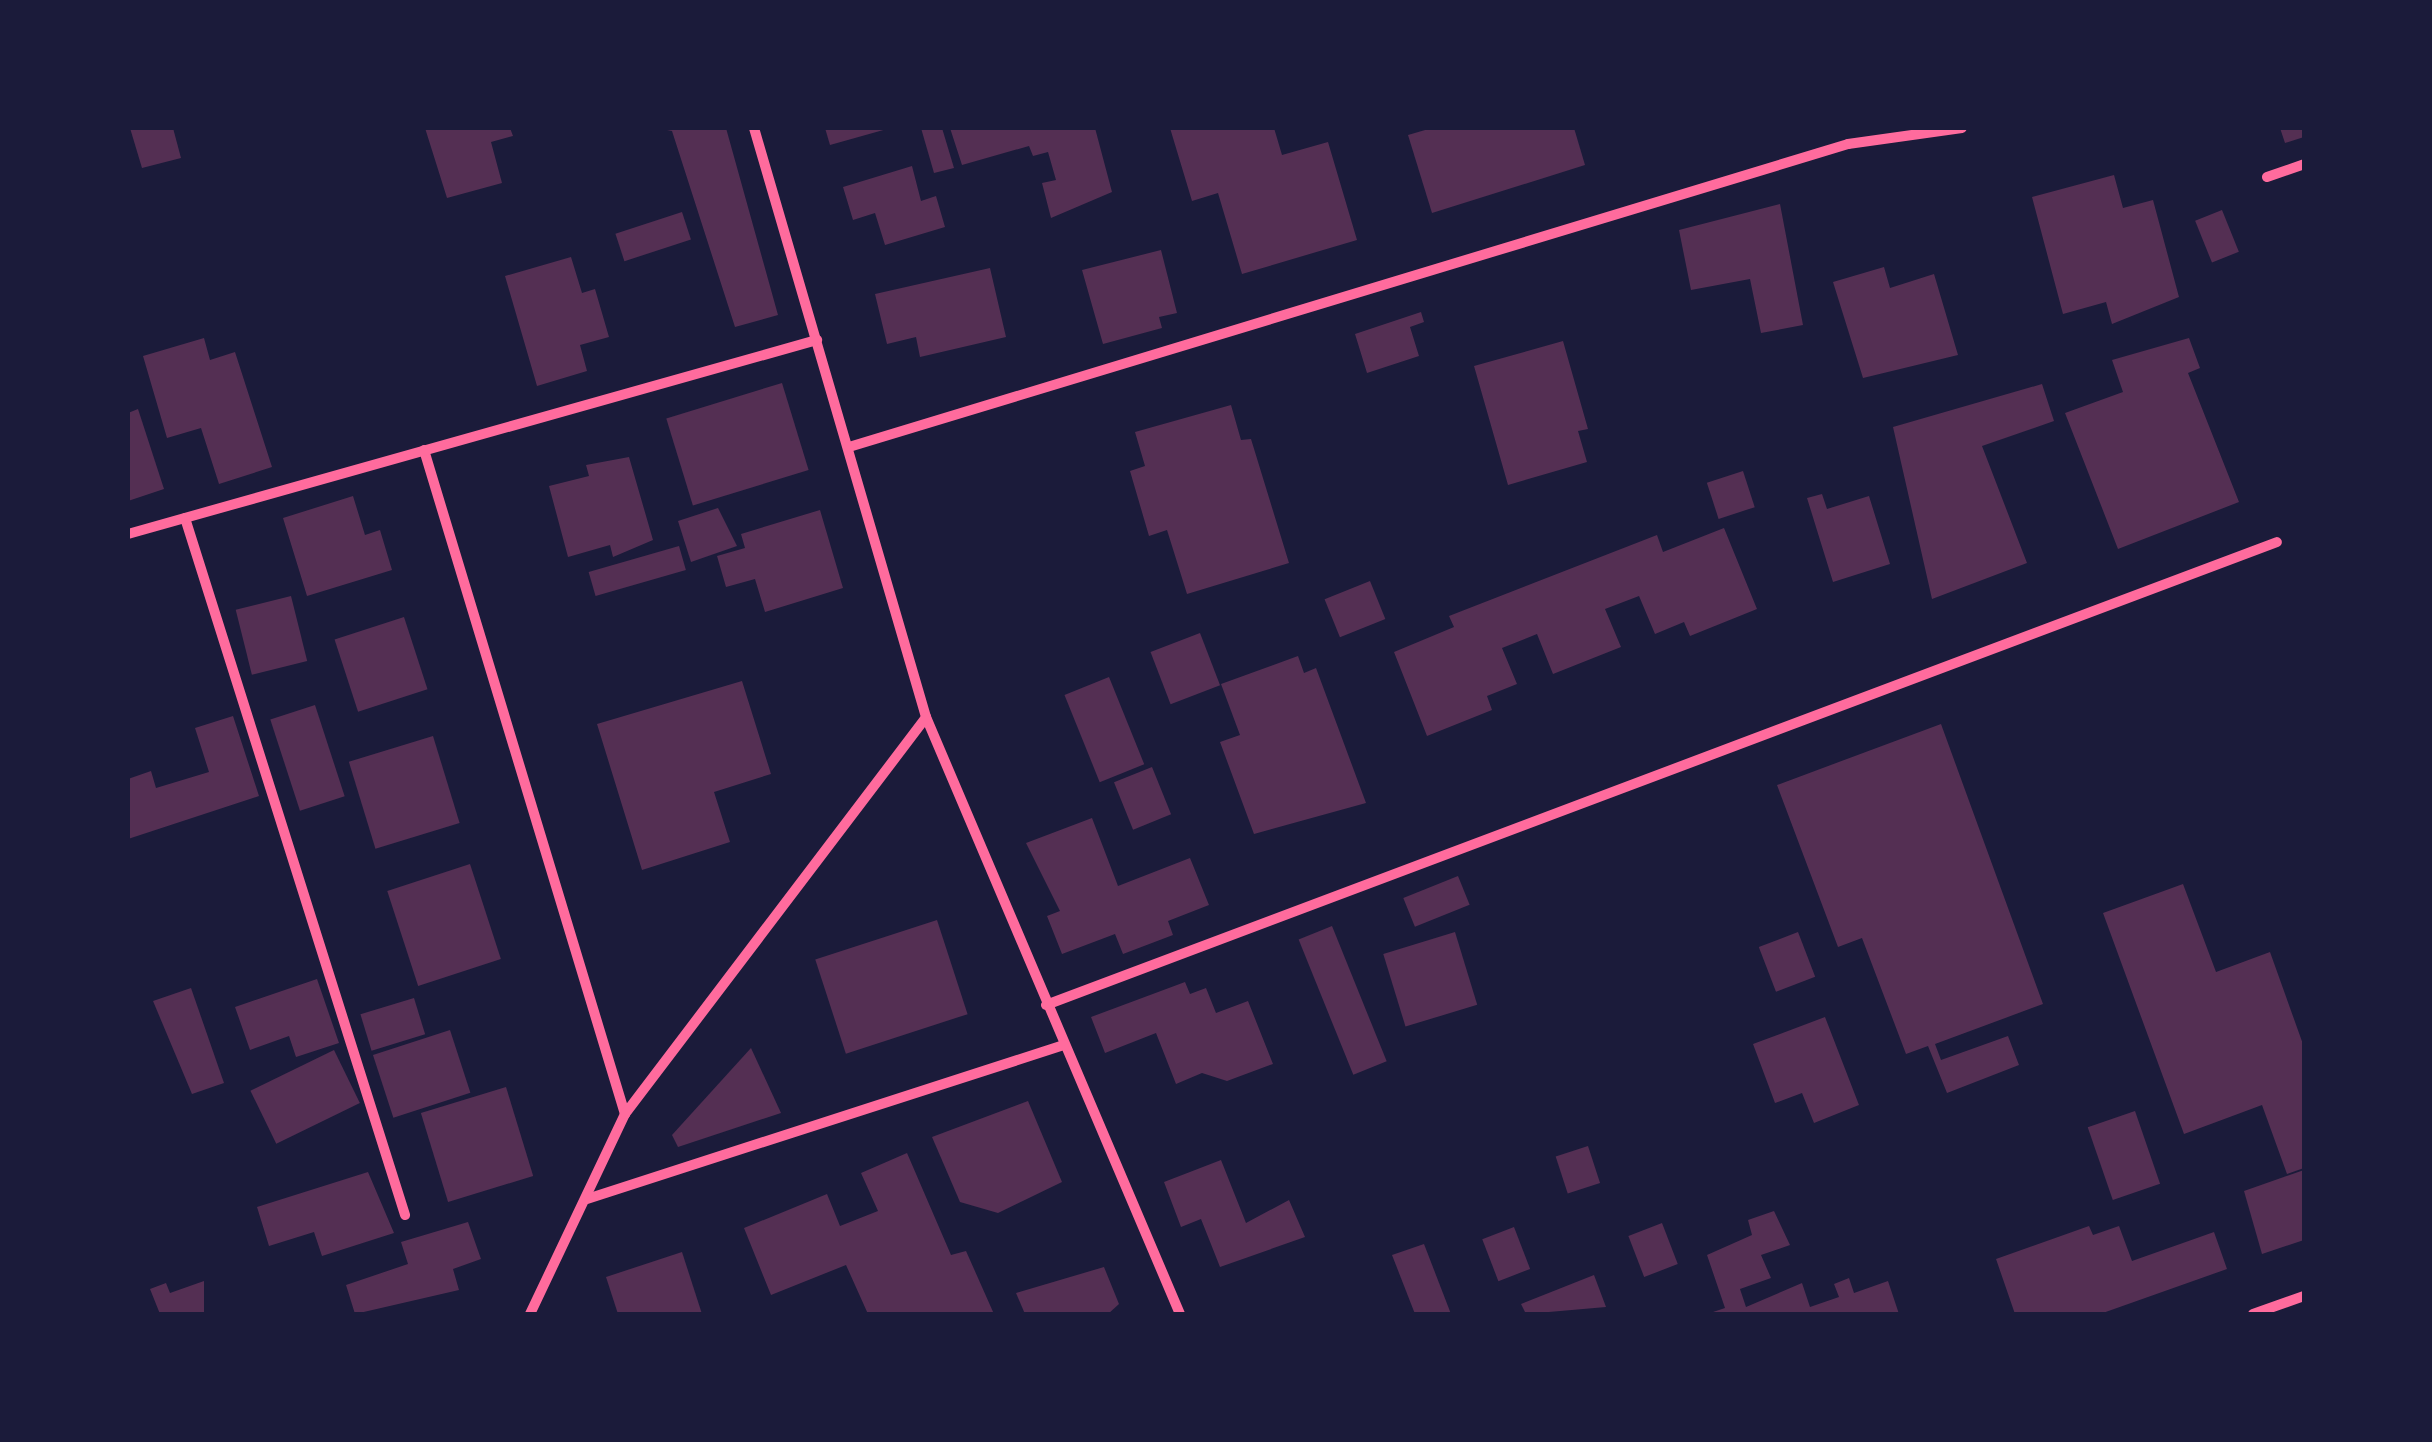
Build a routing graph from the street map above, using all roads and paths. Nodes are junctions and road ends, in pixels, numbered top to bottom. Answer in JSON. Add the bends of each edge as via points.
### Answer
{"nodes":[{"id":1,"x":754,"y":128,"type":"edge"},
{"id":2,"x":1962,"y":128,"type":"edge"},
{"id":3,"x":2304,"y":164,"type":"edge"},
{"id":4,"x":2267,"y":177,"type":"dead end"},
{"id":5,"x":818,"y":340,"type":"junction"},
{"id":6,"x":849,"y":447,"type":"junction"},
{"id":7,"x":424,"y":450,"type":"junction"},
{"id":8,"x":184,"y":518,"type":"junction"},
{"id":9,"x":128,"y":534,"type":"edge"},
{"id":10,"x":2278,"y":542,"type":"dead end"},
{"id":11,"x":926,"y":716,"type":"junction"},
{"id":12,"x":1046,"y":1006,"type":"junction"},
{"id":13,"x":1064,"y":1045,"type":"junction"},
{"id":14,"x":625,"y":1114,"type":"junction"},
{"id":15,"x":587,"y":1199,"type":"junction"},
{"id":16,"x":404,"y":1215,"type":"dead end"},
{"id":17,"x":2304,"y":1296,"type":"edge"},
{"id":18,"x":530,"y":1314,"type":"edge"},
{"id":19,"x":1180,"y":1314,"type":"edge"},
{"id":20,"x":2253,"y":1314,"type":"edge"}],
"edges":[{"from":1,"to":5,"type":"street"},
{"from":2,"to":6,"type":"street","via":[[1848,144]]},
{"from":3,"to":4,"type":"street"},
{"from":5,"to":6,"type":"street"},
{"from":5,"to":7,"type":"street"},
{"from":6,"to":11,"type":"street"},
{"from":7,"to":8,"type":"street"},
{"from":7,"to":14,"type":"street"},
{"from":8,"to":9,"type":"street"},
{"from":8,"to":16,"type":"street"},
{"from":10,"to":12,"type":"street"},
{"from":11,"to":12,"type":"street"},
{"from":11,"to":14,"type":"street"},
{"from":12,"to":13,"type":"street"},
{"from":13,"to":15,"type":"street"},
{"from":13,"to":19,"type":"street"},
{"from":14,"to":15,"type":"street"},
{"from":15,"to":18,"type":"street"},
{"from":17,"to":20,"type":"street"}]}
